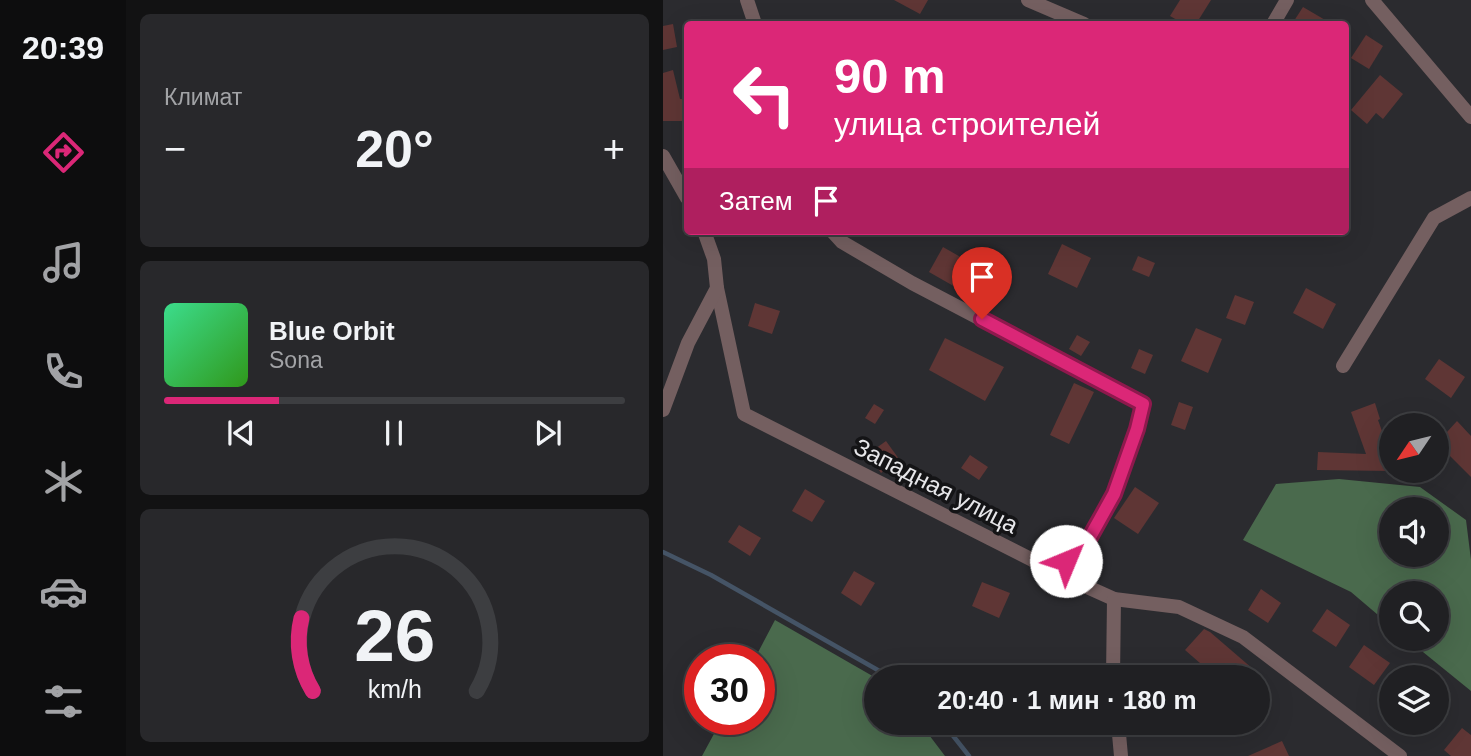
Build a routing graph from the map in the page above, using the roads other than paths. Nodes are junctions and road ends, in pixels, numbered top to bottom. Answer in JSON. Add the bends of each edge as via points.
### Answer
{"nodes":[{"id":1,"x":747,"y":0,"type":"edge"},
{"id":2,"x":1028,"y":0,"type":"edge"},
{"id":3,"x":1287,"y":0,"type":"edge"},
{"id":4,"x":1372,"y":0,"type":"edge"},
{"id":5,"x":754,"y":21,"type":"edge"},
{"id":6,"x":1077,"y":21,"type":"edge"},
{"id":7,"x":1275,"y":21,"type":"edge"},
{"id":8,"x":1471,"y":117,"type":"edge"},
{"id":9,"x":663,"y":156,"type":"edge"},
{"id":10,"x":684,"y":193,"type":"edge"},
{"id":11,"x":1471,"y":198,"type":"edge"},
{"id":12,"x":705,"y":235,"type":"edge"},
{"id":13,"x":836,"y":235,"type":"edge"},
{"id":14,"x":717,"y":288,"type":"junction"},
{"id":15,"x":1343,"y":366,"type":"dead end"},
{"id":16,"x":663,"y":410,"type":"edge"},
{"id":17,"x":1049,"y":568,"type":"junction"},
{"id":18,"x":1114,"y":598,"type":"junction"},
{"id":19,"x":1113,"y":665,"type":"edge"},
{"id":20,"x":1119,"y":735,"type":"edge"},
{"id":21,"x":1376,"y":738,"type":"junction"},
{"id":22,"x":1121,"y":756,"type":"edge"},
{"id":23,"x":1376,"y":756,"type":"edge"},
{"id":24,"x":1400,"y":756,"type":"edge"}],
"edges":[{"from":1,"to":5,"type":"street"},
{"from":2,"to":6,"type":"street"},
{"from":3,"to":7,"type":"street"},
{"from":4,"to":8,"type":"street"},
{"from":9,"to":10,"type":"street"},
{"from":11,"to":15,"type":"street","via":[[1434,218]]},
{"from":12,"to":14,"type":"street"},
{"from":13,"to":17,"type":"street","via":[[912,283],[1143,404],[1114,494],[1085,546]]},
{"from":14,"to":16,"type":"street","via":[[688,343]]},
{"from":14,"to":17,"type":"street","name":"Западная улица","via":[[744,414]]},
{"from":17,"to":18,"type":"street","name":"Западная улица"},
{"from":18,"to":19,"type":"street"},
{"from":18,"to":21,"type":"street","name":"Западная улица","via":[[1179,607],[1243,637]]},
{"from":20,"to":22,"type":"street"},
{"from":21,"to":23,"type":"street"},
{"from":21,"to":24,"type":"street","name":"Западная улица"}]}
